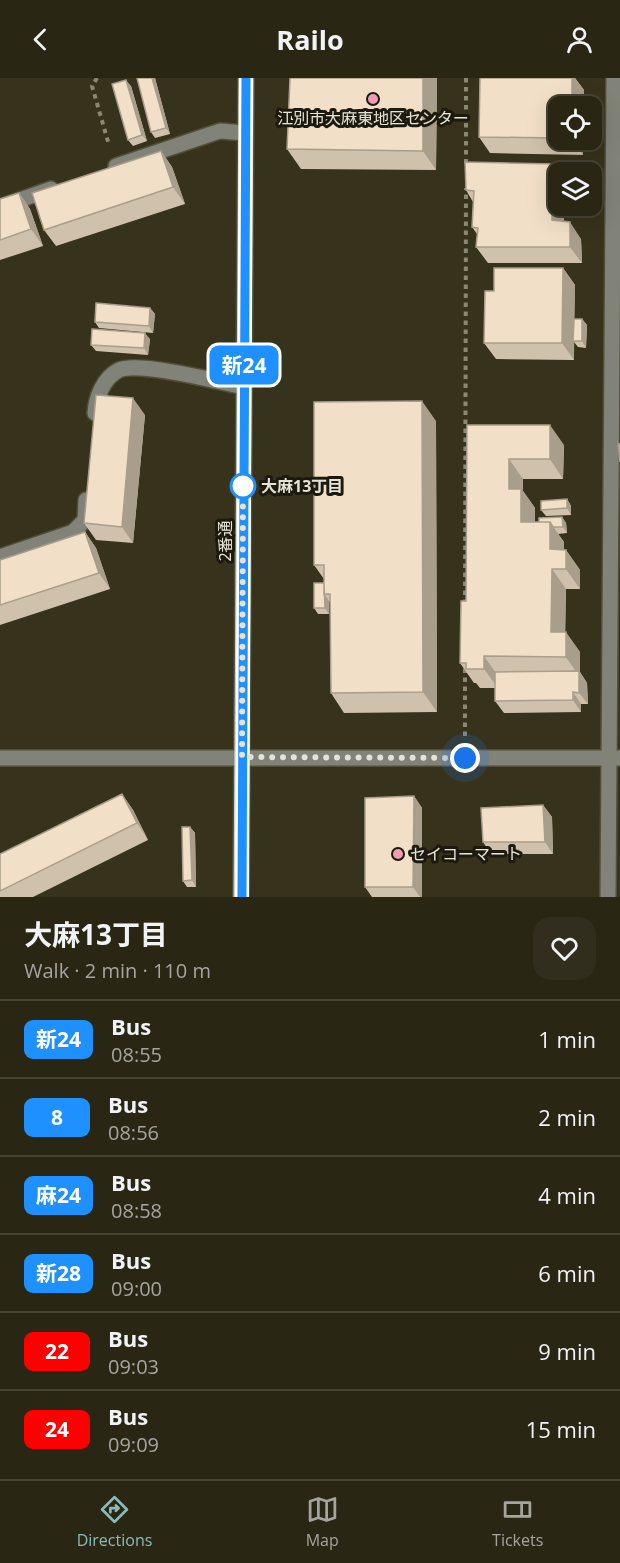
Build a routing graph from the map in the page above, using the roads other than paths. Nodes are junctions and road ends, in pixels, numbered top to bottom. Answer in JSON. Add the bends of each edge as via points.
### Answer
{"nodes":[{"id":1,"x":246,"y":78,"type":"edge"},
{"id":2,"x":614,"y":78,"type":"edge"},
{"id":3,"x":245,"y":133,"type":"junction"},
{"id":4,"x":97,"y":172,"type":"edge"},
{"id":5,"x":70,"y":182,"type":"edge"},
{"id":6,"x":0,"y":207,"type":"edge"},
{"id":7,"x":617,"y":215,"type":"edge"},
{"id":8,"x":244,"y":387,"type":"junction"},
{"id":9,"x":94,"y":426,"type":"edge"},
{"id":10,"x":88,"y":485,"type":"edge"},
{"id":11,"x":0,"y":557,"type":"edge"},
{"id":12,"x":242,"y":757,"type":"junction"},
{"id":13,"x":0,"y":758,"type":"edge"},
{"id":14,"x":614,"y":758,"type":"edge"},
{"id":15,"x":242,"y":897,"type":"edge"},
{"id":16,"x":608,"y":897,"type":"edge"}],
"edges":[{"from":1,"to":3,"type":"main road","name":"2番通"},
{"from":2,"to":7,"type":"street"},
{"from":3,"to":4,"type":"street","via":[[220,131]]},
{"from":3,"to":8,"type":"main road","name":"2番通"},
{"from":5,"to":6,"type":"street"},
{"from":7,"to":14,"type":"street"},
{"from":8,"to":9,"type":"street","via":[[140,368],[119,370],[105,382],[96,402]]},
{"from":8,"to":12,"type":"main road","name":"2番通"},
{"from":10,"to":11,"type":"street","via":[[84,520],[73,532]]},
{"from":12,"to":13,"type":"street"},
{"from":12,"to":14,"type":"street"},
{"from":12,"to":15,"type":"main road","name":"2番通"},
{"from":14,"to":16,"type":"street"}]}
